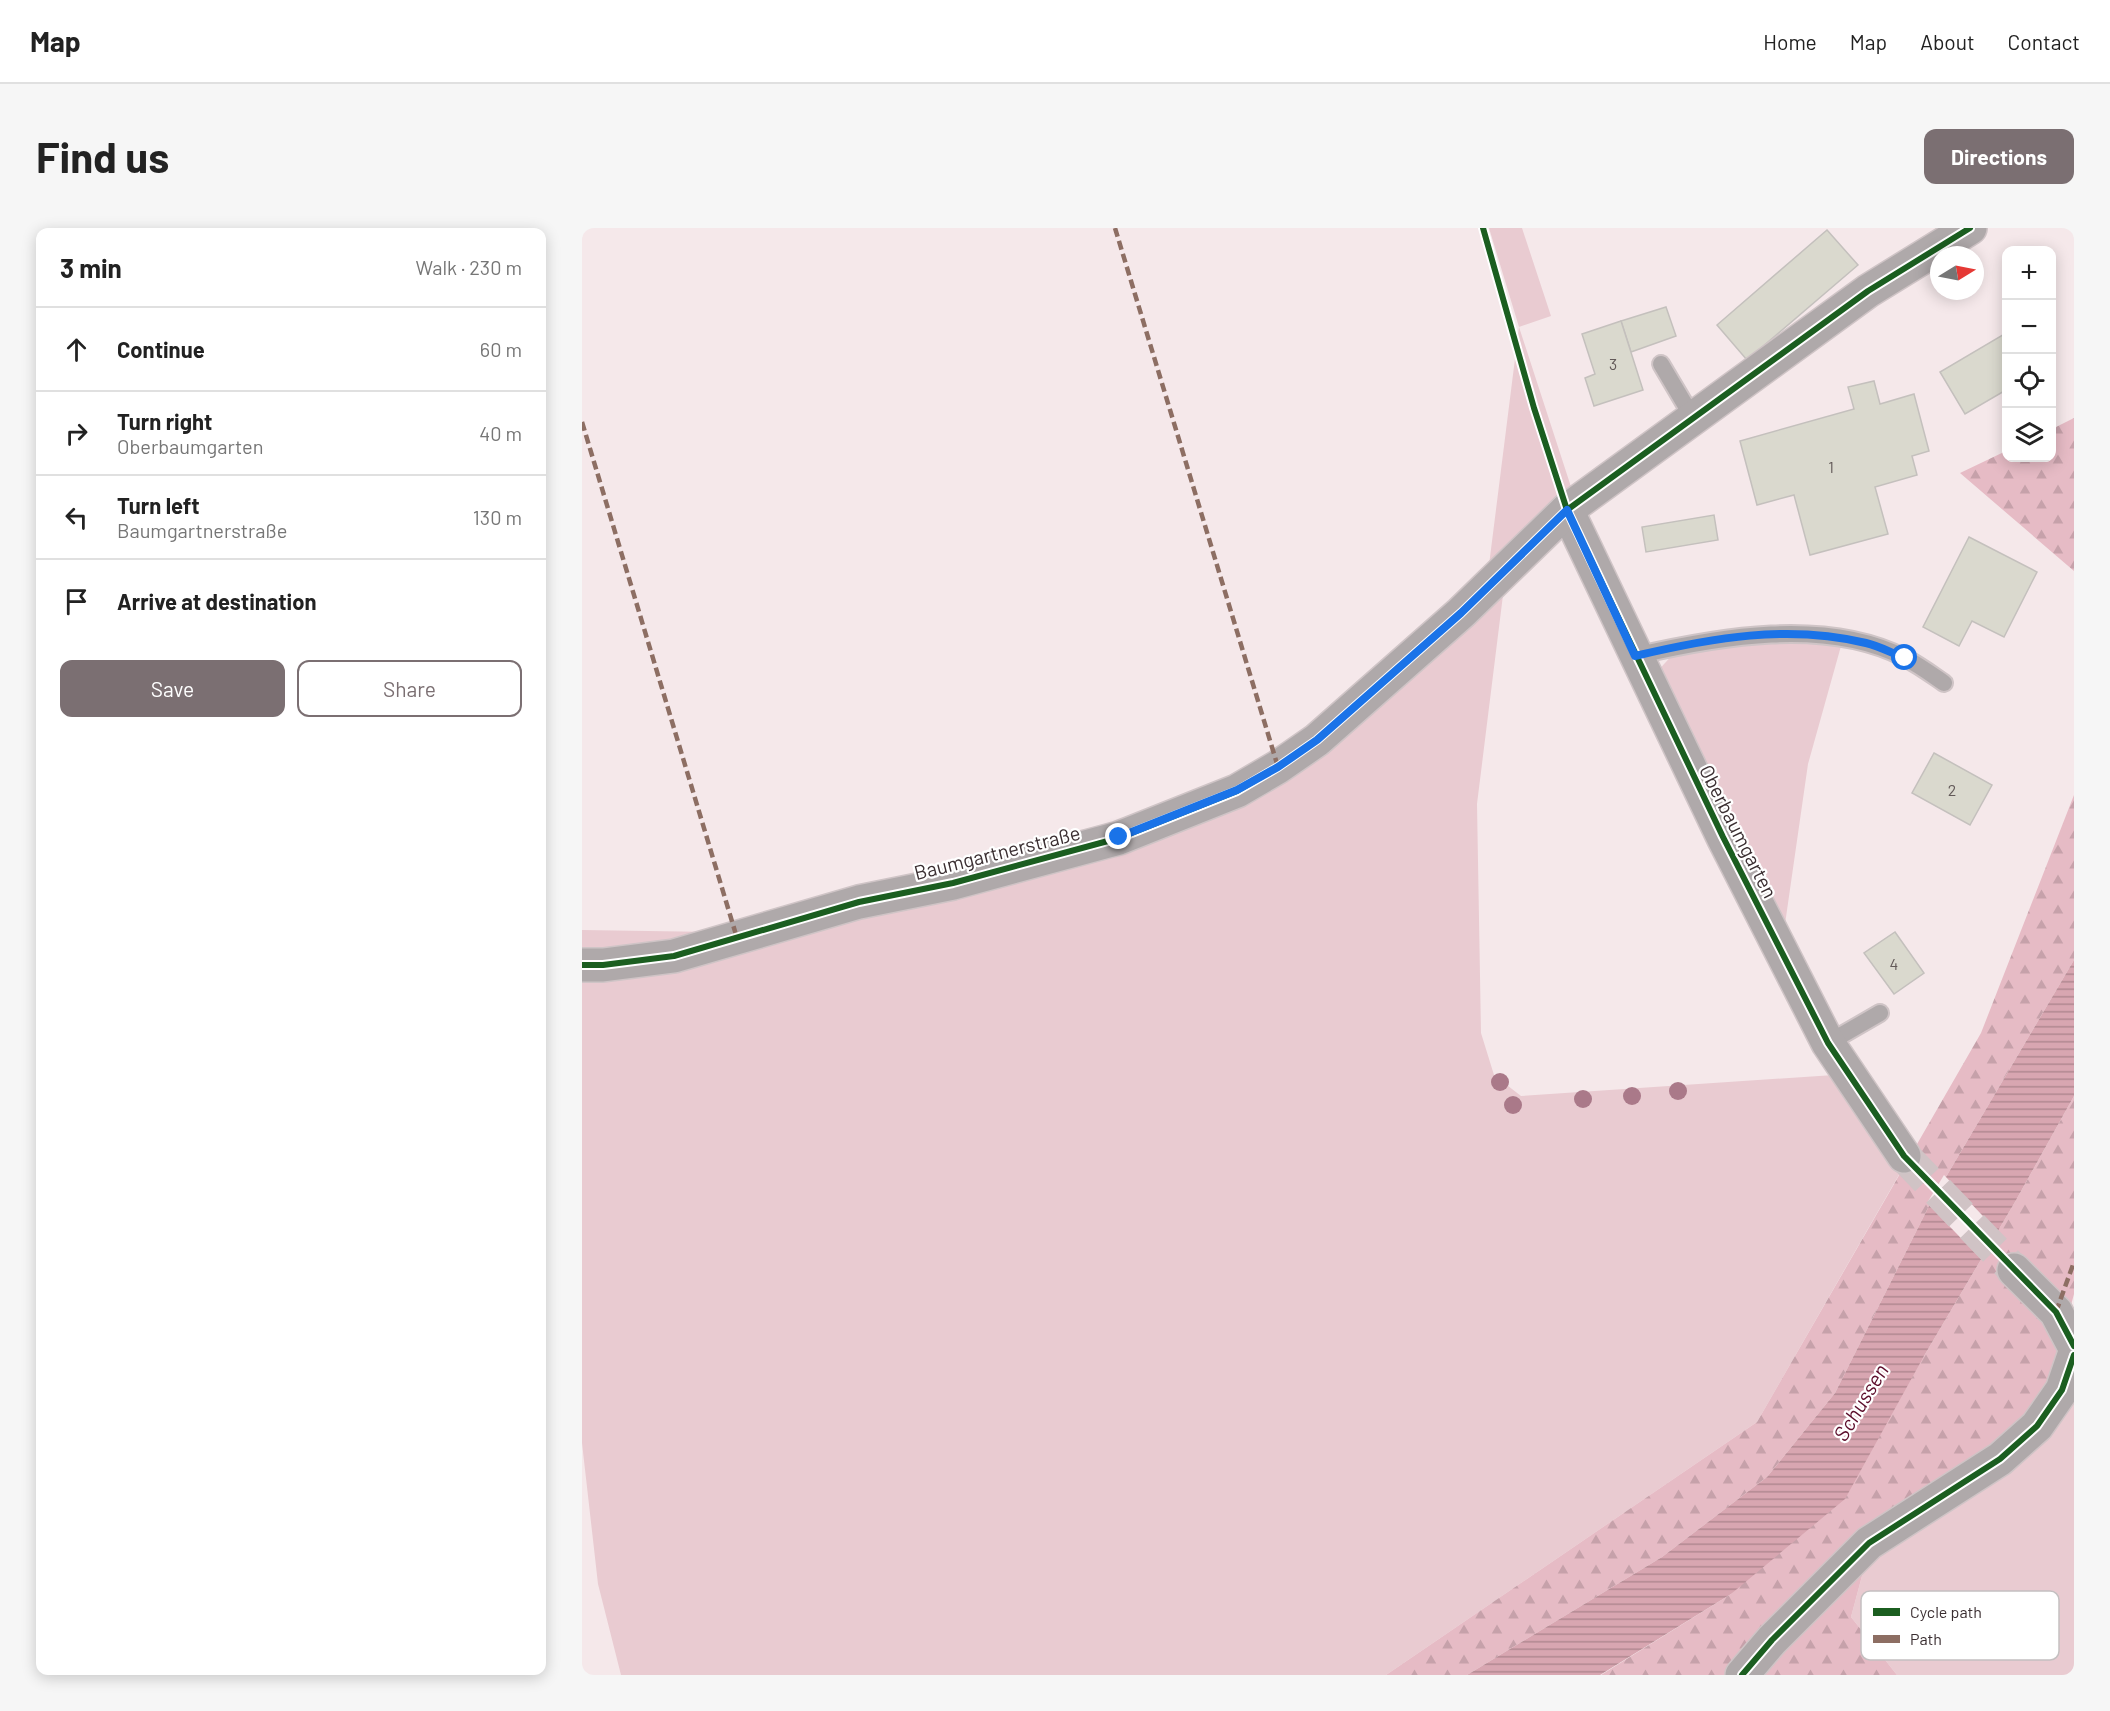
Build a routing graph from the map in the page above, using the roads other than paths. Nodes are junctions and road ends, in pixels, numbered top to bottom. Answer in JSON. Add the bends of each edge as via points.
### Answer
{"nodes":[{"id":1,"x":1970,"y":228,"type":"edge"},
{"id":2,"x":1662,"y":364,"type":"dead end"},
{"id":3,"x":1693,"y":418,"type":"junction"},
{"id":4,"x":1567,"y":510,"type":"junction"},
{"id":5,"x":1635,"y":656,"type":"junction"},
{"id":6,"x":1944,"y":682,"type":"dead end"},
{"id":7,"x":582,"y":965,"type":"edge"},
{"id":8,"x":1880,"y":1013,"type":"dead end"},
{"id":9,"x":1828,"y":1043,"type":"junction"},
{"id":10,"x":1904,"y":1156,"type":"tunnel mouth"},
{"id":11,"x":2014,"y":1270,"type":"tunnel mouth"},
{"id":12,"x":2074,"y":1346,"type":"edge"},
{"id":13,"x":2074,"y":1355,"type":"edge"},
{"id":14,"x":1742,"y":1675,"type":"edge"}],
"edges":[{"from":1,"to":3,"type":"street","name":"Baumgartnerstraße","via":[[1868,291]]},
{"from":2,"to":3,"type":"lane"},
{"from":3,"to":4,"type":"street","name":"Baumgartnerstraße"},
{"from":4,"to":5,"type":"street","name":"Oberbaumgarten"},
{"from":4,"to":7,"type":"street","name":"Baumgartnerstraße","via":[[1461,613],[1317,740],[1237,790],[1119,837],[953,883],[859,902],[674,956]]},
{"from":5,"to":6,"type":"lane","via":[[1751,634],[1807,635],[1867,643],[1905,658]]},
{"from":5,"to":9,"type":"street","name":"Oberbaumgarten"},
{"from":8,"to":9,"type":"lane"},
{"from":9,"to":10,"type":"street","name":"Oberbaumgarten"},
{"from":11,"to":12,"type":"street","via":[[2056,1312]]},
{"from":13,"to":14,"type":"street","via":[[2062,1390],[2037,1426],[2000,1459],[1869,1543]]}]}
